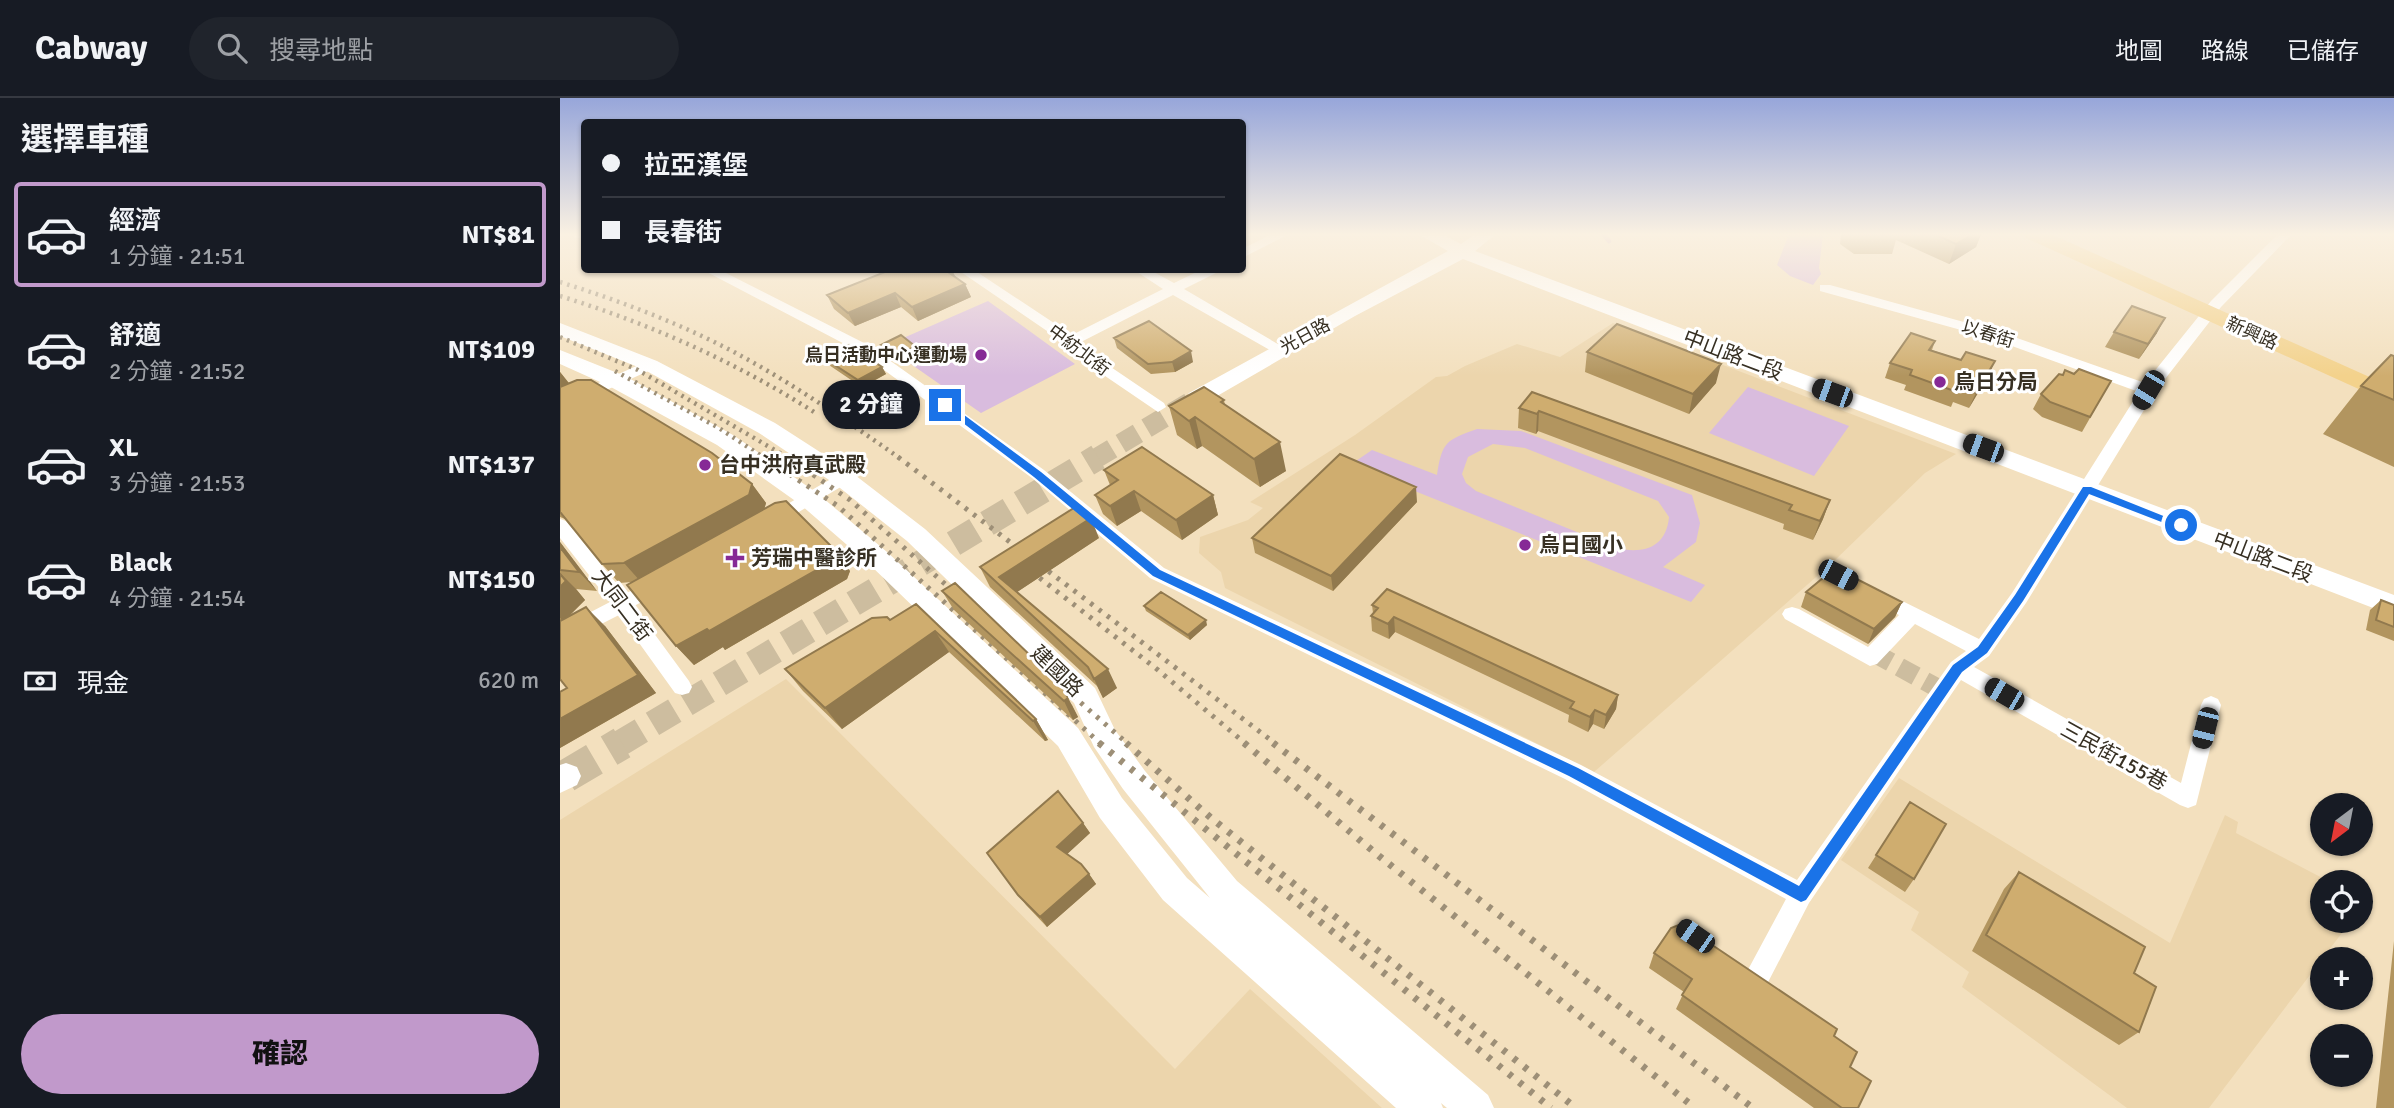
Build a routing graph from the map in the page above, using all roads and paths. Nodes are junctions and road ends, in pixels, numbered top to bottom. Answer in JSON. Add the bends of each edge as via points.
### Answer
{"nodes":[{"id":1,"x":732,"y":281,"type":"edge"},
{"id":2,"x":982,"y":281,"type":"edge"},
{"id":3,"x":1160,"y":281,"type":"edge"},
{"id":4,"x":1189,"y":281,"type":"edge"},
{"id":5,"x":1408,"y":281,"type":"edge"},
{"id":6,"x":1538,"y":281,"type":"edge"},
{"id":7,"x":2146,"y":281,"type":"edge"},
{"id":8,"x":2155,"y":281,"type":"edge"},
{"id":9,"x":2238,"y":281,"type":"edge"},
{"id":10,"x":1825,"y":288,"type":"dead end"},
{"id":11,"x":1173,"y":289,"type":"junction"},
{"id":12,"x":2213,"y":309,"type":"junction"},
{"id":13,"x":560,"y":329,"type":"edge"},
{"id":14,"x":1071,"y":341,"type":"junction"},
{"id":15,"x":1280,"y":351,"type":"junction"},
{"id":16,"x":560,"y":356,"type":"edge"},
{"id":17,"x":650,"y":365,"type":"junction"},
{"id":18,"x":617,"y":381,"type":"junction"},
{"id":19,"x":2394,"y":383,"type":"edge"},
{"id":20,"x":2148,"y":390,"type":"junction"},
{"id":21,"x":2394,"y":397,"type":"edge"},
{"id":22,"x":1197,"y":398,"type":"tunnel mouth"},
{"id":23,"x":560,"y":406,"type":"edge"},
{"id":24,"x":1158,"y":407,"type":"dead end"},
{"id":25,"x":842,"y":478,"type":"junction"},
{"id":26,"x":2087,"y":489,"type":"junction"},
{"id":27,"x":809,"y":499,"type":"junction"},
{"id":28,"x":560,"y":525,"type":"edge"},
{"id":29,"x":750,"y":533,"type":"edge"},
{"id":30,"x":680,"y":573,"type":"edge"},
{"id":31,"x":1862,"y":588,"type":"edge"},
{"id":32,"x":622,"y":604,"type":"junction"},
{"id":33,"x":2394,"y":606,"type":"edge"},
{"id":34,"x":1793,"y":614,"type":"dead end"},
{"id":35,"x":1912,"y":614,"type":"junction"},
{"id":36,"x":560,"y":637,"type":"edge"},
{"id":37,"x":1982,"y":650,"type":"junction"},
{"id":38,"x":1958,"y":668,"type":"junction"},
{"id":39,"x":682,"y":687,"type":"dead end"},
{"id":40,"x":2211,"y":705,"type":"dead end"},
{"id":41,"x":1801,"y":895,"type":"junction"},
{"id":42,"x":1779,"y":994,"type":"edge"},
{"id":43,"x":1424,"y":1108,"type":"edge"},
{"id":44,"x":1475,"y":1108,"type":"edge"}],
"edges":[{"from":1,"to":41,"type":"street","via":[[863,348],[961,416],[1157,573],[1573,772]]},
{"from":2,"to":14,"type":"street","name":"中紡北街"},
{"from":3,"to":11,"type":"street"},
{"from":4,"to":11,"type":"street"},
{"from":5,"to":15,"type":"main road","name":"光日路"},
{"from":6,"to":26,"type":"main road","name":"中山路二段"},
{"from":7,"to":12,"type":"main road","name":"新興路"},
{"from":8,"to":12,"type":"main road","name":"新興路"},
{"from":9,"to":12,"type":"street"},
{"from":10,"to":20,"type":"street","name":"以春街","via":[[1995,335]]},
{"from":11,"to":14,"type":"street"},
{"from":11,"to":15,"type":"street"},
{"from":12,"to":19,"type":"main road","name":"新興路"},
{"from":12,"to":20,"type":"street"},
{"from":12,"to":21,"type":"main road","name":"新興路"},
{"from":13,"to":17,"type":"main road","name":"建國路"},
{"from":14,"to":24,"type":"street","name":"中紡北街"},
{"from":15,"to":22,"type":"main road","name":"光日路"},
{"from":16,"to":18,"type":"main road","name":"建國路"},
{"from":17,"to":18,"type":"street"},
{"from":17,"to":25,"type":"main road","name":"建國路","via":[[767,428]]},
{"from":18,"to":23,"type":"street"},
{"from":18,"to":27,"type":"main road","name":"建國路","via":[[725,440]]},
{"from":20,"to":26,"type":"street"},
{"from":25,"to":27,"type":"street"},
{"from":25,"to":44,"type":"main road","name":"建國路","via":[[916,535],[1085,696],[1104,738],[1225,892]]},
{"from":26,"to":33,"type":"main road","name":"中山路二段"},
{"from":26,"to":37,"type":"street"},
{"from":27,"to":29,"type":"street"},
{"from":27,"to":43,"type":"main road","name":"建國路","via":[[1068,737],[1111,808],[1175,889]]},
{"from":28,"to":32,"type":"street","name":"大同二街"},
{"from":30,"to":32,"type":"street"},
{"from":31,"to":35,"type":"street"},
{"from":32,"to":36,"type":"street"},
{"from":32,"to":39,"type":"street","name":"大同二街"},
{"from":34,"to":35,"type":"street","via":[[1870,658]]},
{"from":35,"to":37,"type":"street"},
{"from":37,"to":38,"type":"street"},
{"from":38,"to":40,"type":"street","name":"三民街155巷","via":[[2188,798]]},
{"from":38,"to":41,"type":"street"},
{"from":41,"to":42,"type":"street","via":[[1746,972]]}]}
